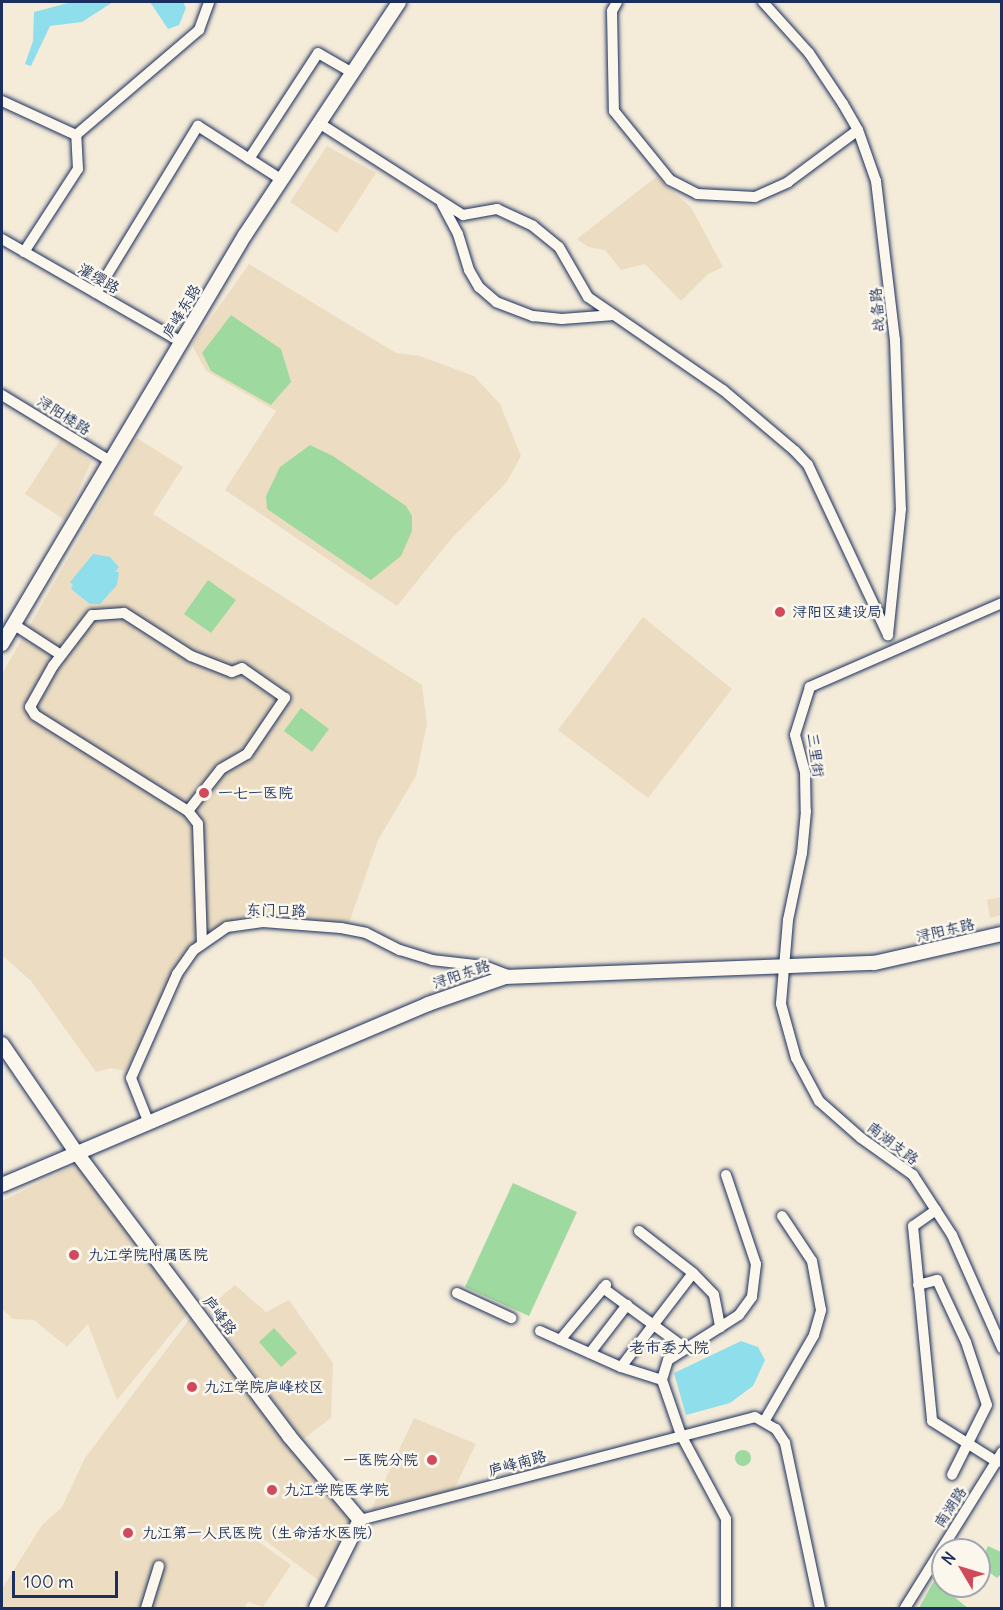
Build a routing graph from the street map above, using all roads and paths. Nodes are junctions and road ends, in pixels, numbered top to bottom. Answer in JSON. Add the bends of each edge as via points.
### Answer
{"nodes":[{"id":1,"x":209,"y":2,"type":"edge"},
{"id":2,"x":399,"y":2,"type":"edge"},
{"id":3,"x":617,"y":2,"type":"edge"},
{"id":4,"x":763,"y":2,"type":"edge"},
{"id":5,"x":352,"y":73,"type":"junction"},
{"id":6,"x":2,"y":100,"type":"edge"},
{"id":7,"x":319,"y":123,"type":"junction"},
{"id":8,"x":858,"y":130,"type":"junction"},
{"id":9,"x":75,"y":135,"type":"junction"},
{"id":10,"x":249,"y":159,"type":"junction"},
{"id":11,"x":282,"y":180,"type":"junction"},
{"id":12,"x":441,"y":201,"type":"junction"},
{"id":13,"x":2,"y":239,"type":"edge"},
{"id":14,"x":24,"y":252,"type":"junction"},
{"id":15,"x":96,"y":293,"type":"junction"},
{"id":16,"x":614,"y":315,"type":"junction"},
{"id":17,"x":181,"y":342,"type":"junction"},
{"id":18,"x":2,"y":395,"type":"edge"},
{"id":19,"x":110,"y":461,"type":"junction"},
{"id":20,"x":1002,"y":603,"type":"edge"},
{"id":21,"x":13,"y":624,"type":"junction"},
{"id":22,"x":888,"y":635,"type":"junction"},
{"id":23,"x":2,"y":644,"type":"edge"},
{"id":24,"x":887,"y":651,"type":"junction"},
{"id":25,"x":61,"y":655,"type":"junction"},
{"id":26,"x":188,"y":811,"type":"junction"},
{"id":27,"x":1002,"y":934,"type":"edge"},
{"id":28,"x":202,"y":943,"type":"junction"},
{"id":29,"x":784,"y":965,"type":"junction"},
{"id":30,"x":510,"y":976,"type":"junction"},
{"id":31,"x":2,"y":1044,"type":"edge"},
{"id":32,"x":148,"y":1121,"type":"junction"},
{"id":33,"x":76,"y":1152,"type":"junction"},
{"id":34,"x":726,"y":1175,"type":"dead end"},
{"id":35,"x":2,"y":1185,"type":"edge"},
{"id":36,"x":936,"y":1210,"type":"junction"},
{"id":37,"x":782,"y":1216,"type":"dead end"},
{"id":38,"x":639,"y":1231,"type":"dead end"},
{"id":39,"x":693,"y":1273,"type":"junction"},
{"id":40,"x":918,"y":1285,"type":"junction"},
{"id":41,"x":457,"y":1293,"type":"dead end"},
{"id":42,"x":627,"y":1305,"type":"junction"},
{"id":43,"x":511,"y":1318,"type":"dead end"},
{"id":44,"x":653,"y":1325,"type":"junction"},
{"id":45,"x":720,"y":1327,"type":"junction"},
{"id":46,"x":540,"y":1332,"type":"dead end"},
{"id":47,"x":560,"y":1340,"type":"junction"},
{"id":48,"x":685,"y":1348,"type":"junction"},
{"id":49,"x":1002,"y":1348,"type":"edge"},
{"id":50,"x":590,"y":1353,"type":"junction"},
{"id":51,"x":621,"y":1367,"type":"junction"},
{"id":52,"x":662,"y":1380,"type":"junction"},
{"id":53,"x":765,"y":1420,"type":"junction"},
{"id":54,"x":681,"y":1435,"type":"junction"},
{"id":55,"x":969,"y":1444,"type":"junction"},
{"id":56,"x":999,"y":1457,"type":"edge"},
{"id":57,"x":952,"y":1475,"type":"dead end"},
{"id":58,"x":360,"y":1520,"type":"junction"},
{"id":59,"x":159,"y":1566,"type":"dead end"},
{"id":60,"x":146,"y":1608,"type":"edge"},
{"id":61,"x":316,"y":1608,"type":"edge"},
{"id":62,"x":726,"y":1608,"type":"edge"},
{"id":63,"x":820,"y":1608,"type":"edge"},
{"id":64,"x":905,"y":1608,"type":"edge"}],
"edges":[{"from":1,"to":9,"type":"street","via":[[199,30]]},
{"from":2,"to":5,"type":"main road","name":"庐峰东路"},
{"from":3,"to":8,"type":"street","via":[[612,10],[614,111],[670,180],[698,194],[755,196],[788,182]]},
{"from":4,"to":8,"type":"street","name":"战备路","via":[[821,70]]},
{"from":5,"to":7,"type":"main road","name":"庐峰东路"},
{"from":5,"to":10,"type":"street","via":[[318,53]]},
{"from":6,"to":9,"type":"street"},
{"from":7,"to":11,"type":"main road","name":"庐峰东路"},
{"from":7,"to":12,"type":"street"},
{"from":8,"to":22,"type":"street","name":"战备路","via":[[876,181],[895,340],[901,509]]},
{"from":9,"to":14,"type":"street","via":[[78,169]]},
{"from":10,"to":11,"type":"street"},
{"from":10,"to":15,"type":"street","via":[[198,126]]},
{"from":11,"to":17,"type":"main road","name":"庐峰东路"},
{"from":12,"to":16,"type":"street","via":[[463,215],[497,209],[533,226],[559,247],[588,297]]},
{"from":12,"to":16,"type":"street","via":[[458,234],[469,270],[479,287],[496,302],[533,316],[562,319]]},
{"from":13,"to":14,"type":"street","name":"灌缨路"},
{"from":14,"to":15,"type":"street","name":"灌缨路"},
{"from":15,"to":17,"type":"street","name":"灌缨路"},
{"from":16,"to":22,"type":"street","via":[[723,390],[808,465]]},
{"from":17,"to":19,"type":"main road","name":"庐峰东路"},
{"from":18,"to":19,"type":"street","name":"浔阳楼路"},
{"from":19,"to":21,"type":"main road","name":"庐峰东路"},
{"from":20,"to":24,"type":"street","name":"三里街"},
{"from":21,"to":23,"type":"main road","name":"庐峰东路"},
{"from":21,"to":25,"type":"street"},
{"from":22,"to":24,"type":"street","name":"战备路"},
{"from":24,"to":29,"type":"street","name":"三里街","via":[[810,687],[801,706],[795,735],[805,772],[806,811]]},
{"from":25,"to":26,"type":"street","via":[[32,698],[30,707],[35,715]]},
{"from":25,"to":26,"type":"street","via":[[92,615],[124,612],[190,656],[232,672],[242,668],[285,698],[247,754],[221,769]]},
{"from":26,"to":28,"type":"street","via":[[198,824],[201,838]]},
{"from":27,"to":29,"type":"main road","name":"浔阳东路","via":[[874,963]]},
{"from":28,"to":30,"type":"street","name":"东门口路","via":[[227,927],[244,923],[341,928],[366,933],[432,960],[484,966]]},
{"from":28,"to":32,"type":"street","name":"东门口路","via":[[177,974],[131,1078]]},
{"from":29,"to":30,"type":"main road","name":"浔阳东路"},
{"from":29,"to":36,"type":"street","name":"南湖支路","via":[[781,1004],[786,1031],[819,1101],[861,1138],[913,1175]]},
{"from":30,"to":32,"type":"main road","name":"浔阳东路","via":[[428,1004]]},
{"from":31,"to":33,"type":"main road","name":"庐峰路"},
{"from":32,"to":33,"type":"main road","name":"浔阳东路"},
{"from":33,"to":35,"type":"main road","name":"浔阳东路"},
{"from":33,"to":58,"type":"main road","name":"庐峰路","via":[[289,1436]]},
{"from":34,"to":45,"type":"street","via":[[757,1274],[747,1305]]},
{"from":36,"to":40,"type":"street","via":[[913,1226]]},
{"from":36,"to":49,"type":"street","name":"南湖支路","via":[[952,1235]]},
{"from":37,"to":53,"type":"street","via":[[812,1261],[821,1310],[814,1335]]},
{"from":38,"to":39,"type":"street"},
{"from":39,"to":44,"type":"street"},
{"from":39,"to":45,"type":"street","via":[[718,1302]]},
{"from":40,"to":55,"type":"street","via":[[932,1421]]},
{"from":40,"to":55,"type":"street","via":[[937,1280],[966,1342],[987,1406]]},
{"from":41,"to":43,"type":"street"},
{"from":42,"to":44,"type":"street"},
{"from":42,"to":47,"type":"street","via":[[604,1286]]},
{"from":42,"to":50,"type":"street"},
{"from":44,"to":48,"type":"street"},
{"from":44,"to":51,"type":"street"},
{"from":45,"to":48,"type":"street"},
{"from":46,"to":47,"type":"street"},
{"from":47,"to":50,"type":"street"},
{"from":48,"to":52,"type":"street","via":[[665,1364]]},
{"from":50,"to":51,"type":"street"},
{"from":51,"to":52,"type":"street"},
{"from":52,"to":54,"type":"street"},
{"from":53,"to":54,"type":"street","name":"庐峰南路","via":[[740,1419]]},
{"from":53,"to":63,"type":"street","via":[[785,1443]]},
{"from":54,"to":58,"type":"street","name":"庐峰南路"},
{"from":54,"to":62,"type":"street","via":[[726,1519]]},
{"from":55,"to":56,"type":"street"},
{"from":55,"to":57,"type":"street"},
{"from":56,"to":64,"type":"street","name":"南湖路"},
{"from":58,"to":61,"type":"main road"},
{"from":59,"to":60,"type":"street"}]}
